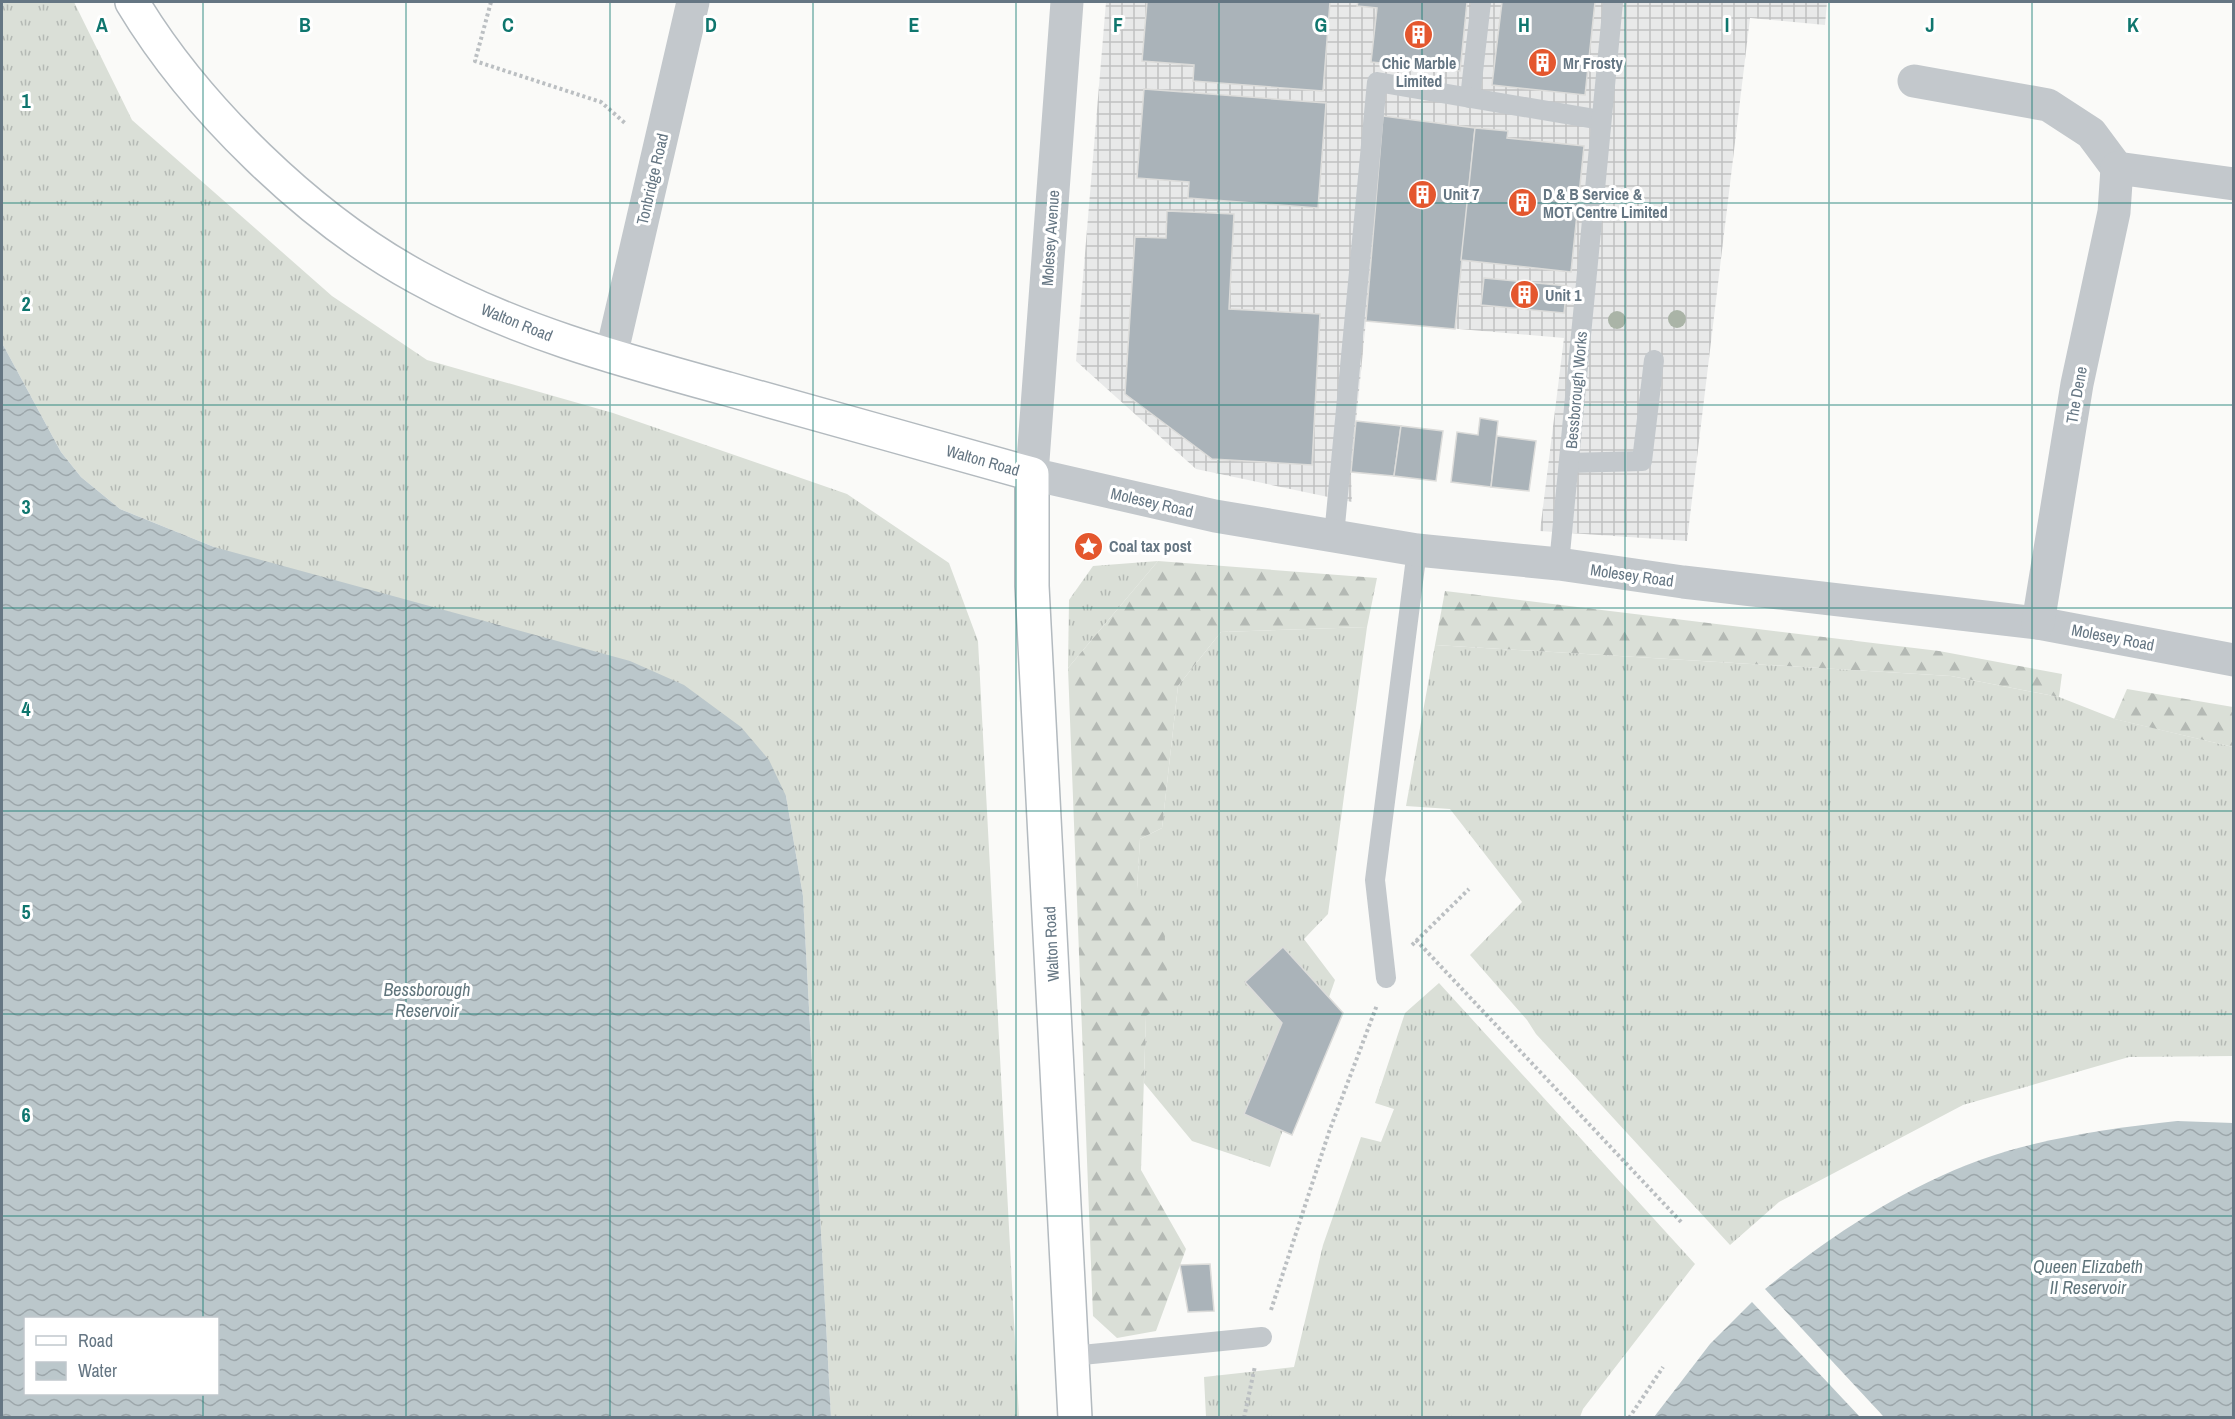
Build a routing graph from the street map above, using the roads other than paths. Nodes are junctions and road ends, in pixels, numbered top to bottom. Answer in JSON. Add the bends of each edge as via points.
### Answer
{"nodes":[{"id":1,"x":132,"y":2,"type":"edge"},
{"id":2,"x":693,"y":2,"type":"edge"},
{"id":3,"x":1067,"y":2,"type":"edge"},
{"id":4,"x":1481,"y":2,"type":"edge"},
{"id":5,"x":1613,"y":2,"type":"edge"},
{"id":6,"x":1914,"y":81,"type":"dead end"},
{"id":7,"x":1470,"y":98,"type":"junction"},
{"id":8,"x":1601,"y":120,"type":"junction"},
{"id":9,"x":2117,"y":168,"type":"junction"},
{"id":10,"x":2234,"y":184,"type":"edge"},
{"id":11,"x":611,"y":356,"type":"junction"},
{"id":12,"x":1654,"y":360,"type":"dead end"},
{"id":13,"x":1569,"y":463,"type":"junction"},
{"id":14,"x":1032,"y":474,"type":"junction"},
{"id":15,"x":1334,"y":537,"type":"junction"},
{"id":16,"x":1417,"y":550,"type":"junction"},
{"id":17,"x":1559,"y":564,"type":"junction"},
{"id":18,"x":2038,"y":623,"type":"junction"},
{"id":19,"x":2234,"y":660,"type":"edge"},
{"id":20,"x":1386,"y":978,"type":"road end"},
{"id":21,"x":1262,"y":1337,"type":"road end"},
{"id":22,"x":1072,"y":1356,"type":"junction"},
{"id":23,"x":1075,"y":1418,"type":"edge"}],
"edges":[{"from":1,"to":11,"type":"main road","name":"Walton Road","via":[[184,78],[227,126],[331,219],[416,277],[456,297],[507,320]]},
{"from":2,"to":11,"type":"street","name":"Tonbridge Road"},
{"from":3,"to":14,"type":"street","name":"Molesey Avenue"},
{"from":4,"to":7,"type":"lane"},
{"from":5,"to":8,"type":"lane","name":"Bessborough Works"},
{"from":6,"to":9,"type":"street","via":[[2048,105],[2091,133]]},
{"from":7,"to":8,"type":"lane"},
{"from":7,"to":15,"type":"lane","via":[[1377,82]]},
{"from":8,"to":13,"type":"lane","name":"Bessborough Works"},
{"from":9,"to":10,"type":"street"},
{"from":9,"to":18,"type":"street","name":"The Dene","via":[[2114,212],[2077,384]]},
{"from":11,"to":14,"type":"main road","name":"Walton Road"},
{"from":12,"to":13,"type":"lane","via":[[1642,460]]},
{"from":13,"to":17,"type":"lane","name":"Bessborough Works"},
{"from":14,"to":15,"type":"street","name":"Molesey Road","via":[[1215,516]]},
{"from":14,"to":22,"type":"main road","name":"Walton Road","via":[[1032,586]]},
{"from":15,"to":16,"type":"street","name":"Molesey Road"},
{"from":16,"to":17,"type":"street","name":"Molesey Road"},
{"from":16,"to":20,"type":"lane","via":[[1375,880]]},
{"from":17,"to":18,"type":"street","name":"Molesey Road"},
{"from":18,"to":19,"type":"street","name":"Molesey Road"},
{"from":21,"to":22,"type":"lane"},
{"from":22,"to":23,"type":"main road","name":"Walton Road"}]}
